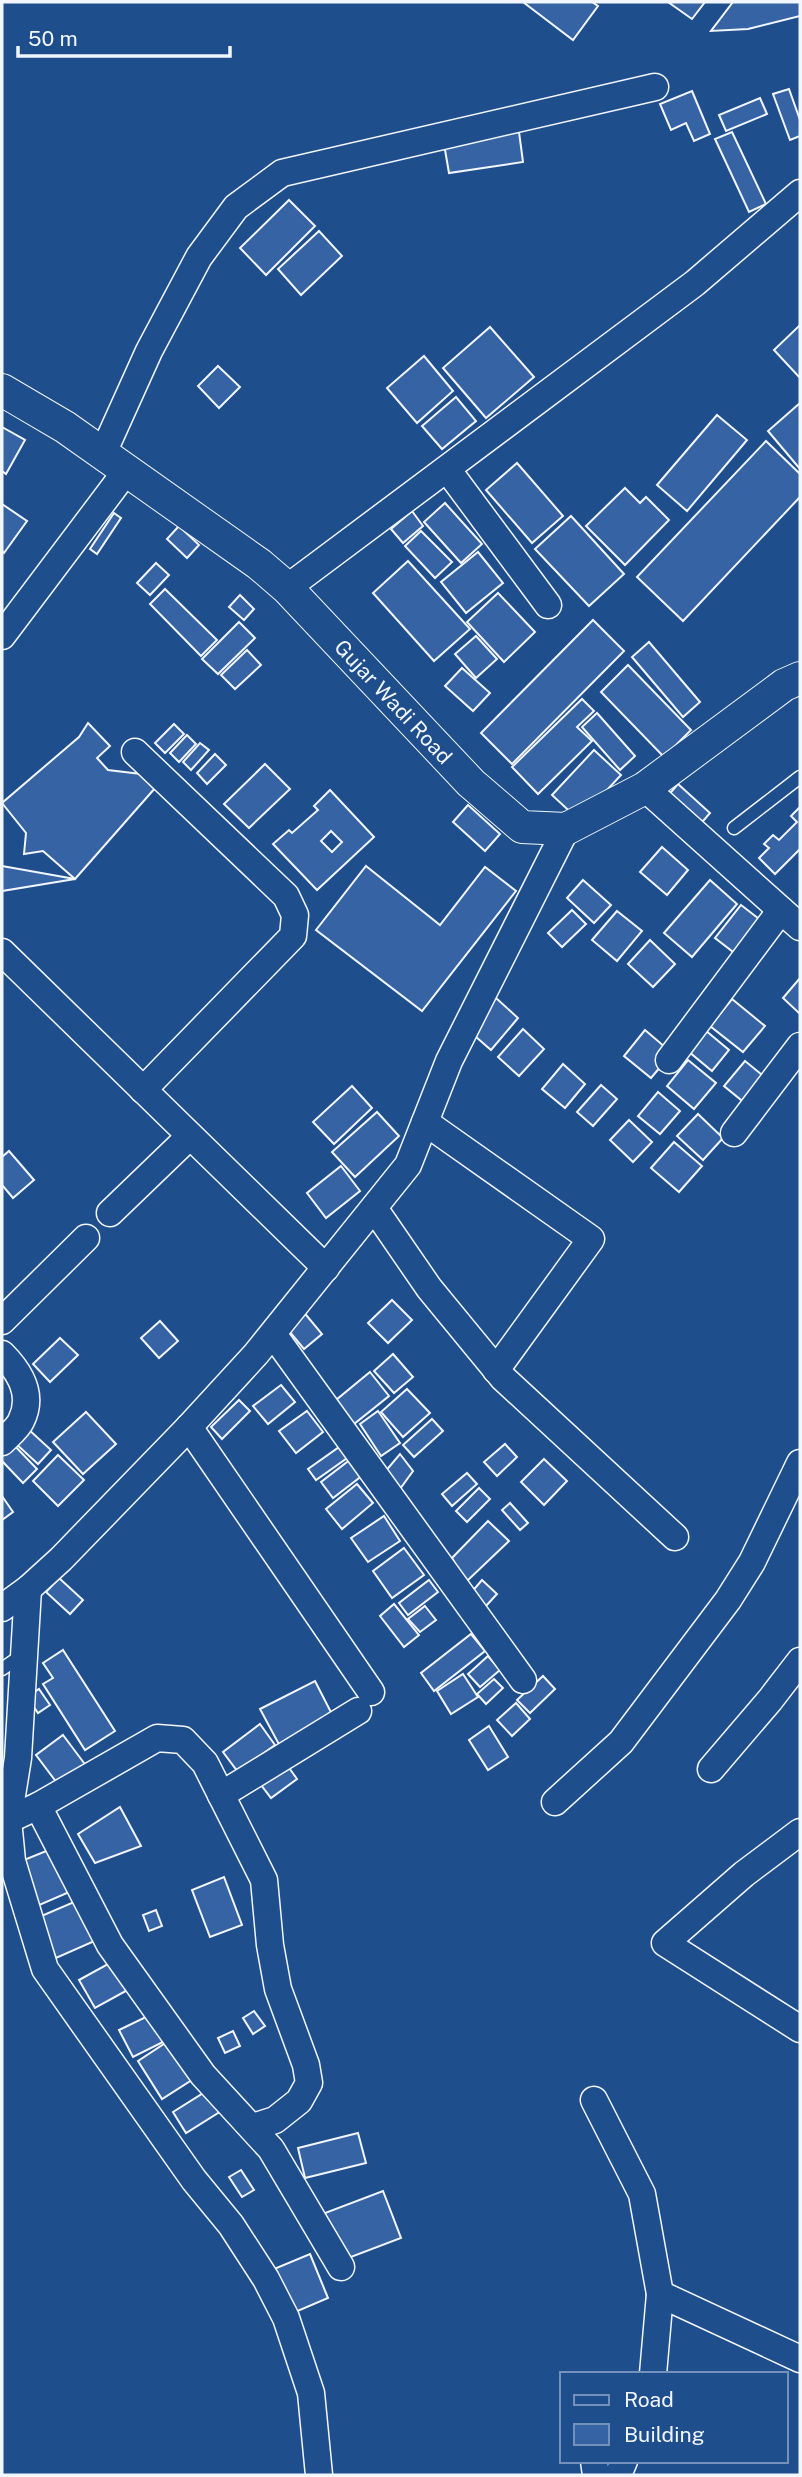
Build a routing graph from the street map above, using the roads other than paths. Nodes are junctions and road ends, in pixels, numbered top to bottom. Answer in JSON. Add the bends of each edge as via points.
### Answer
{"nodes":[{"id":1,"x":655,"y":87,"type":"dead end"},
{"id":2,"x":800,"y":193,"type":"edge"},
{"id":3,"x":2,"y":390,"type":"edge"},
{"id":4,"x":115,"y":461,"type":"junction"},
{"id":5,"x":447,"y":469,"type":"junction"},
{"id":6,"x":287,"y":588,"type":"junction"},
{"id":7,"x":548,"y":605,"type":"dead end"},
{"id":8,"x":2,"y":636,"type":"edge"},
{"id":9,"x":800,"y":678,"type":"edge"},
{"id":10,"x":135,"y":752,"type":"dead end"},
{"id":11,"x":800,"y":777,"type":"edge"},
{"id":12,"x":645,"y":788,"type":"junction"},
{"id":13,"x":734,"y":828,"type":"dead end"},
{"id":14,"x":566,"y":829,"type":"junction"},
{"id":15,"x":791,"y":918,"type":"edge"},
{"id":16,"x":2,"y":953,"type":"edge"},
{"id":17,"x":800,"y":1046,"type":"edge"},
{"id":18,"x":669,"y":1060,"type":"dead end"},
{"id":19,"x":143,"y":1090,"type":"junction"},
{"id":20,"x":425,"y":1122,"type":"junction"},
{"id":21,"x":734,"y":1133,"type":"dead end"},
{"id":22,"x":190,"y":1136,"type":"junction"},
{"id":23,"x":374,"y":1208,"type":"junction"},
{"id":24,"x":110,"y":1213,"type":"dead end"},
{"id":25,"x":86,"y":1238,"type":"dead end"},
{"id":26,"x":326,"y":1268,"type":"junction"},
{"id":27,"x":2,"y":1321,"type":"edge"},
{"id":28,"x":273,"y":1334,"type":"junction"},
{"id":29,"x":2,"y":1354,"type":"edge"},
{"id":30,"x":496,"y":1370,"type":"junction"},
{"id":31,"x":189,"y":1427,"type":"junction"},
{"id":32,"x":2,"y":1442,"type":"edge"},
{"id":33,"x":800,"y":1463,"type":"edge"},
{"id":34,"x":675,"y":1537,"type":"dead end"},
{"id":35,"x":27,"y":1589,"type":"junction"},
{"id":36,"x":2,"y":1608,"type":"edge"},
{"id":37,"x":24,"y":1654,"type":"junction"},
{"id":38,"x":800,"y":1661,"type":"edge"},
{"id":39,"x":2,"y":1670,"type":"edge"},
{"id":40,"x":523,"y":1680,"type":"dead end"},
{"id":41,"x":711,"y":1769,"type":"dead end"},
{"id":42,"x":221,"y":1795,"type":"junction"},
{"id":43,"x":555,"y":1802,"type":"dead end"},
{"id":44,"x":38,"y":1807,"type":"junction"},
{"id":45,"x":8,"y":1820,"type":"junction"},
{"id":46,"x":800,"y":1832,"type":"edge"},
{"id":47,"x":800,"y":2029,"type":"edge"},
{"id":48,"x":594,"y":2101,"type":"dead end"},
{"id":49,"x":253,"y":2127,"type":"junction"},
{"id":50,"x":341,"y":2267,"type":"dead end"},
{"id":51,"x":660,"y":2294,"type":"junction"},
{"id":52,"x":800,"y":2359,"type":"edge"},
{"id":53,"x":653,"y":2372,"type":"edge"},
{"id":54,"x":319,"y":2475,"type":"edge"}],
"edges":[{"from":1,"to":4,"type":"street","via":[[282,173],[236,207],[199,257],[149,351]]},
{"from":2,"to":5,"type":"street","via":[[695,283]]},
{"from":3,"to":4,"type":"street","name":"Gujar Wadi Road"},
{"from":4,"to":6,"type":"street","name":"Gujar Wadi Road"},
{"from":4,"to":8,"type":"street"},
{"from":5,"to":6,"type":"street"},
{"from":5,"to":7,"type":"street"},
{"from":6,"to":14,"type":"street","name":"Gujar Wadi Road","via":[[471,783],[522,827]]},
{"from":9,"to":12,"type":"street","via":[[784,685]]},
{"from":10,"to":19,"type":"street","via":[[286,896],[295,915],[293,936]]},
{"from":11,"to":13,"type":"lane"},
{"from":12,"to":14,"type":"street"},
{"from":12,"to":15,"type":"street"},
{"from":14,"to":20,"type":"street","via":[[449,1061]]},
{"from":15,"to":18,"type":"street"},
{"from":16,"to":19,"type":"street"},
{"from":17,"to":21,"type":"street"},
{"from":19,"to":22,"type":"street"},
{"from":20,"to":23,"type":"street","via":[[408,1165]]},
{"from":20,"to":30,"type":"street","via":[[591,1239]]},
{"from":22,"to":24,"type":"street"},
{"from":22,"to":26,"type":"street"},
{"from":23,"to":26,"type":"street"},
{"from":23,"to":30,"type":"street","via":[[429,1288]]},
{"from":25,"to":27,"type":"street"},
{"from":26,"to":28,"type":"street"},
{"from":28,"to":31,"type":"street"},
{"from":28,"to":40,"type":"street"},
{"from":29,"to":32,"type":"street","via":[[16,1369],[27,1395],[21,1422]]},
{"from":30,"to":34,"type":"street"},
{"from":31,"to":35,"type":"street"},
{"from":31,"to":42,"type":"street","via":[[364,1701]]},
{"from":33,"to":43,"type":"street","via":[[729,1600],[621,1742]]},
{"from":35,"to":36,"type":"street"},
{"from":35,"to":37,"type":"street"},
{"from":37,"to":39,"type":"lane"},
{"from":37,"to":45,"type":"street","via":[[18,1758]]},
{"from":38,"to":41,"type":"street"},
{"from":42,"to":44,"type":"street","via":[[205,1763],[183,1740],[157,1738]]},
{"from":42,"to":49,"type":"street","via":[[264,1880],[278,1989],[309,2083],[299,2101],[275,2120]]},
{"from":44,"to":45,"type":"street"},
{"from":44,"to":49,"type":"street","via":[[110,1945],[203,2075]]},
{"from":45,"to":54,"type":"street","via":[[12,1861],[45,1969],[194,2180],[232,2225],[286,2318],[311,2393]]},
{"from":46,"to":47,"type":"street","via":[[665,1943]]},
{"from":48,"to":51,"type":"street","via":[[642,2194]]},
{"from":49,"to":50,"type":"street","via":[[271,2149]]},
{"from":51,"to":52,"type":"street"},
{"from":51,"to":53,"type":"street"}]}
